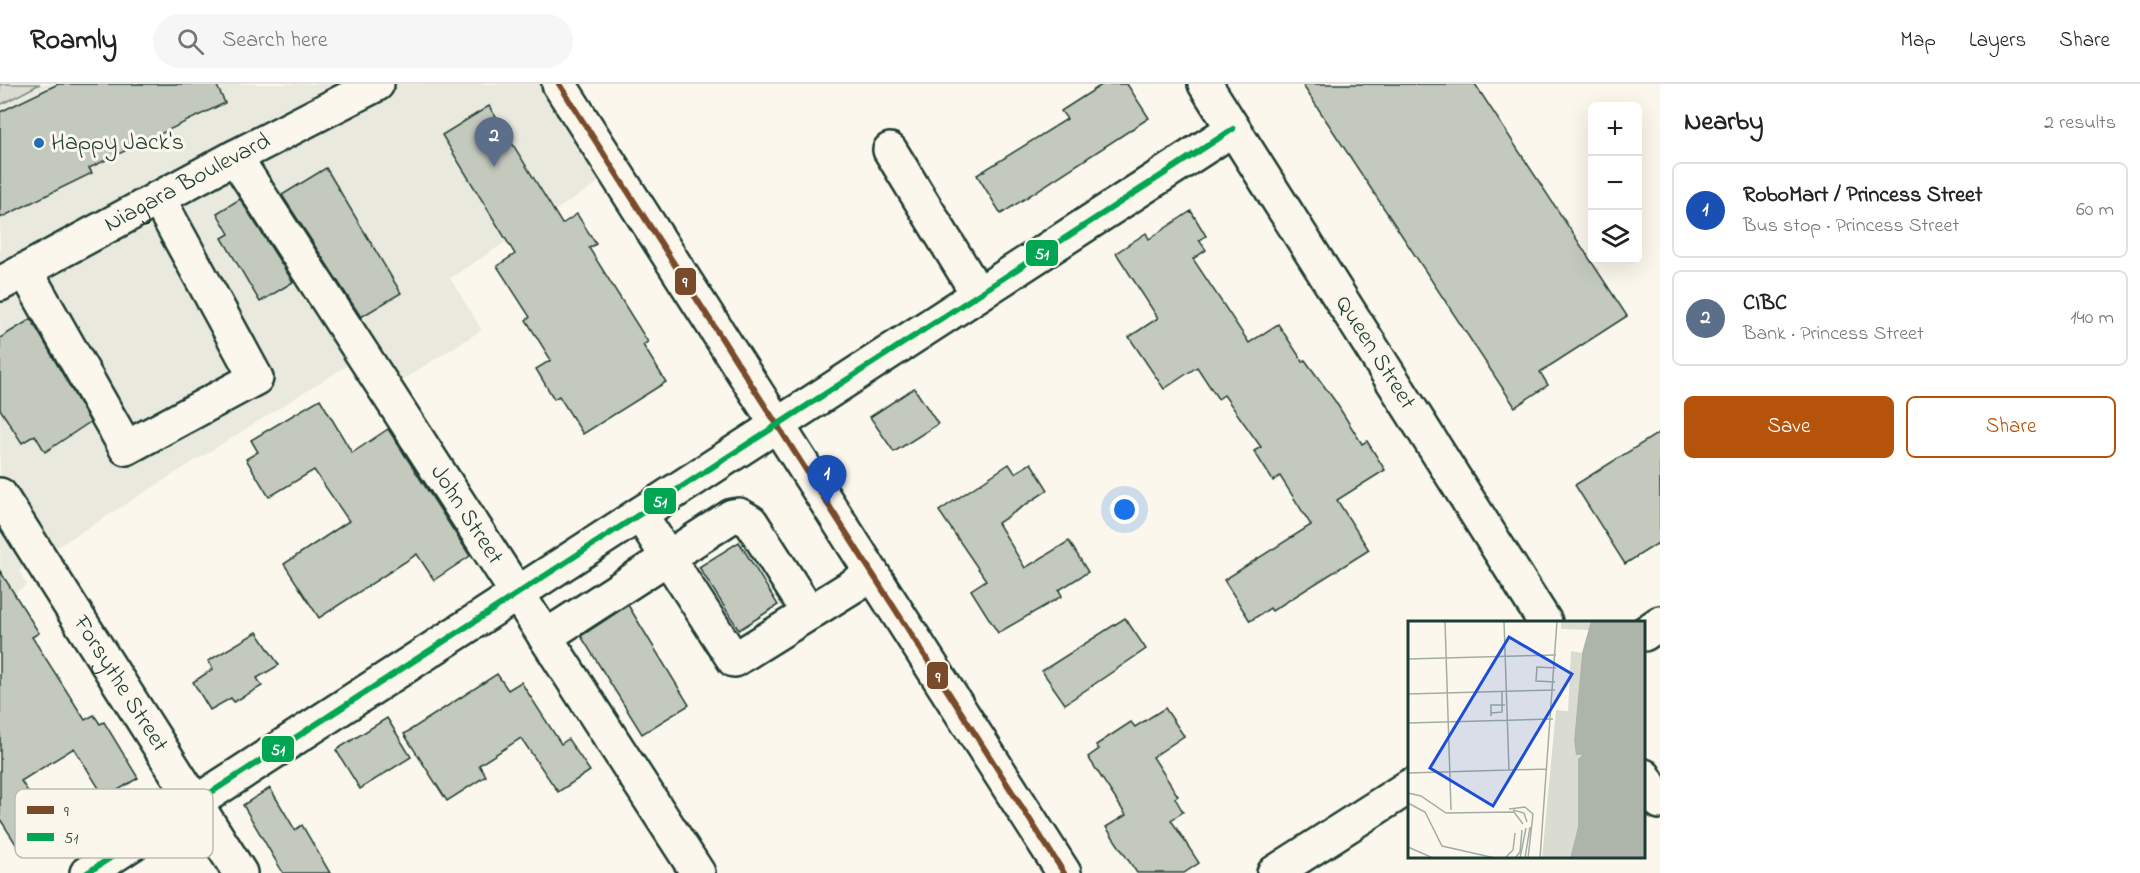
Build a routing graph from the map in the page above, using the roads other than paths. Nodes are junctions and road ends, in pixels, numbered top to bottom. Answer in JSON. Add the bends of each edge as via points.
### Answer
{"nodes":[{"id":1,"x":377,"y":84,"type":"edge"},
{"id":2,"x":559,"y":84,"type":"edge"},
{"id":3,"x":1205,"y":84,"type":"edge"},
{"id":4,"x":1233,"y":129,"type":"junction"},
{"id":5,"x":890,"y":150,"type":"dead end"},
{"id":6,"x":235,"y":157,"type":"junction"},
{"id":7,"x":158,"y":198,"type":"junction"},
{"id":8,"x":12,"y":277,"type":"edge"},
{"id":9,"x":978,"y":294,"type":"junction"},
{"id":10,"x":776,"y":425,"type":"junction"},
{"id":11,"x":0,"y":495,"type":"edge"},
{"id":12,"x":640,"y":514,"type":"junction"},
{"id":13,"x":669,"y":558,"type":"junction"},
{"id":14,"x":872,"y":574,"type":"junction"},
{"id":15,"x":518,"y":594,"type":"junction"},
{"id":16,"x":809,"y":613,"type":"junction"},
{"id":17,"x":1544,"y":621,"type":"edge"},
{"id":18,"x":1660,"y":623,"type":"edge"},
{"id":19,"x":1645,"y":633,"type":"edge"},
{"id":20,"x":546,"y":637,"type":"junction"},
{"id":21,"x":1660,"y":765,"type":"edge"},
{"id":22,"x":1645,"y":775,"type":"edge"},
{"id":23,"x":1645,"y":778,"type":"edge"},
{"id":24,"x":1408,"y":787,"type":"edge"},
{"id":25,"x":186,"y":789,"type":"edge"},
{"id":26,"x":213,"y":790,"type":"edge"},
{"id":27,"x":1660,"y":802,"type":"edge"},
{"id":28,"x":213,"y":831,"type":"edge"},
{"id":29,"x":110,"y":858,"type":"edge"},
{"id":30,"x":87,"y":873,"type":"edge"},
{"id":31,"x":240,"y":873,"type":"edge"},
{"id":32,"x":698,"y":873,"type":"edge"},
{"id":33,"x":1064,"y":873,"type":"edge"},
{"id":34,"x":1274,"y":873,"type":"edge"}],
"edges":[{"from":1,"to":6,"type":"street","name":"Niagara Boulevard"},
{"from":2,"to":10,"type":"street"},
{"from":3,"to":4,"type":"street","name":"Queen Street"},
{"from":4,"to":9,"type":"street"},
{"from":4,"to":17,"type":"street","name":"Queen Street"},
{"from":5,"to":9,"type":"street"},
{"from":6,"to":7,"type":"street","name":"Niagara Boulevard"},
{"from":6,"to":15,"type":"street","name":"John Street"},
{"from":7,"to":8,"type":"street","name":"Niagara Boulevard"},
{"from":7,"to":8,"type":"street","via":[[256,378],[126,448]]},
{"from":9,"to":10,"type":"street"},
{"from":10,"to":12,"type":"street"},
{"from":10,"to":14,"type":"street"},
{"from":11,"to":25,"type":"street","name":"Forsythe Street"},
{"from":12,"to":13,"type":"street"},
{"from":12,"to":15,"type":"street"},
{"from":13,"to":16,"type":"street","via":[[732,516],[746,517]]},
{"from":13,"to":16,"type":"street","via":[[734,660]]},
{"from":13,"to":20,"type":"street"},
{"from":14,"to":16,"type":"street"},
{"from":14,"to":33,"type":"street"},
{"from":15,"to":20,"type":"street","name":"John Street"},
{"from":15,"to":26,"type":"street"},
{"from":18,"to":19,"type":"street"},
{"from":20,"to":32,"type":"street","name":"John Street"},
{"from":21,"to":22,"type":"street"},
{"from":23,"to":27,"type":"street"},
{"from":24,"to":34,"type":"street"},
{"from":28,"to":31,"type":"street","name":"Forsythe Street"},
{"from":29,"to":30,"type":"street"}]}
